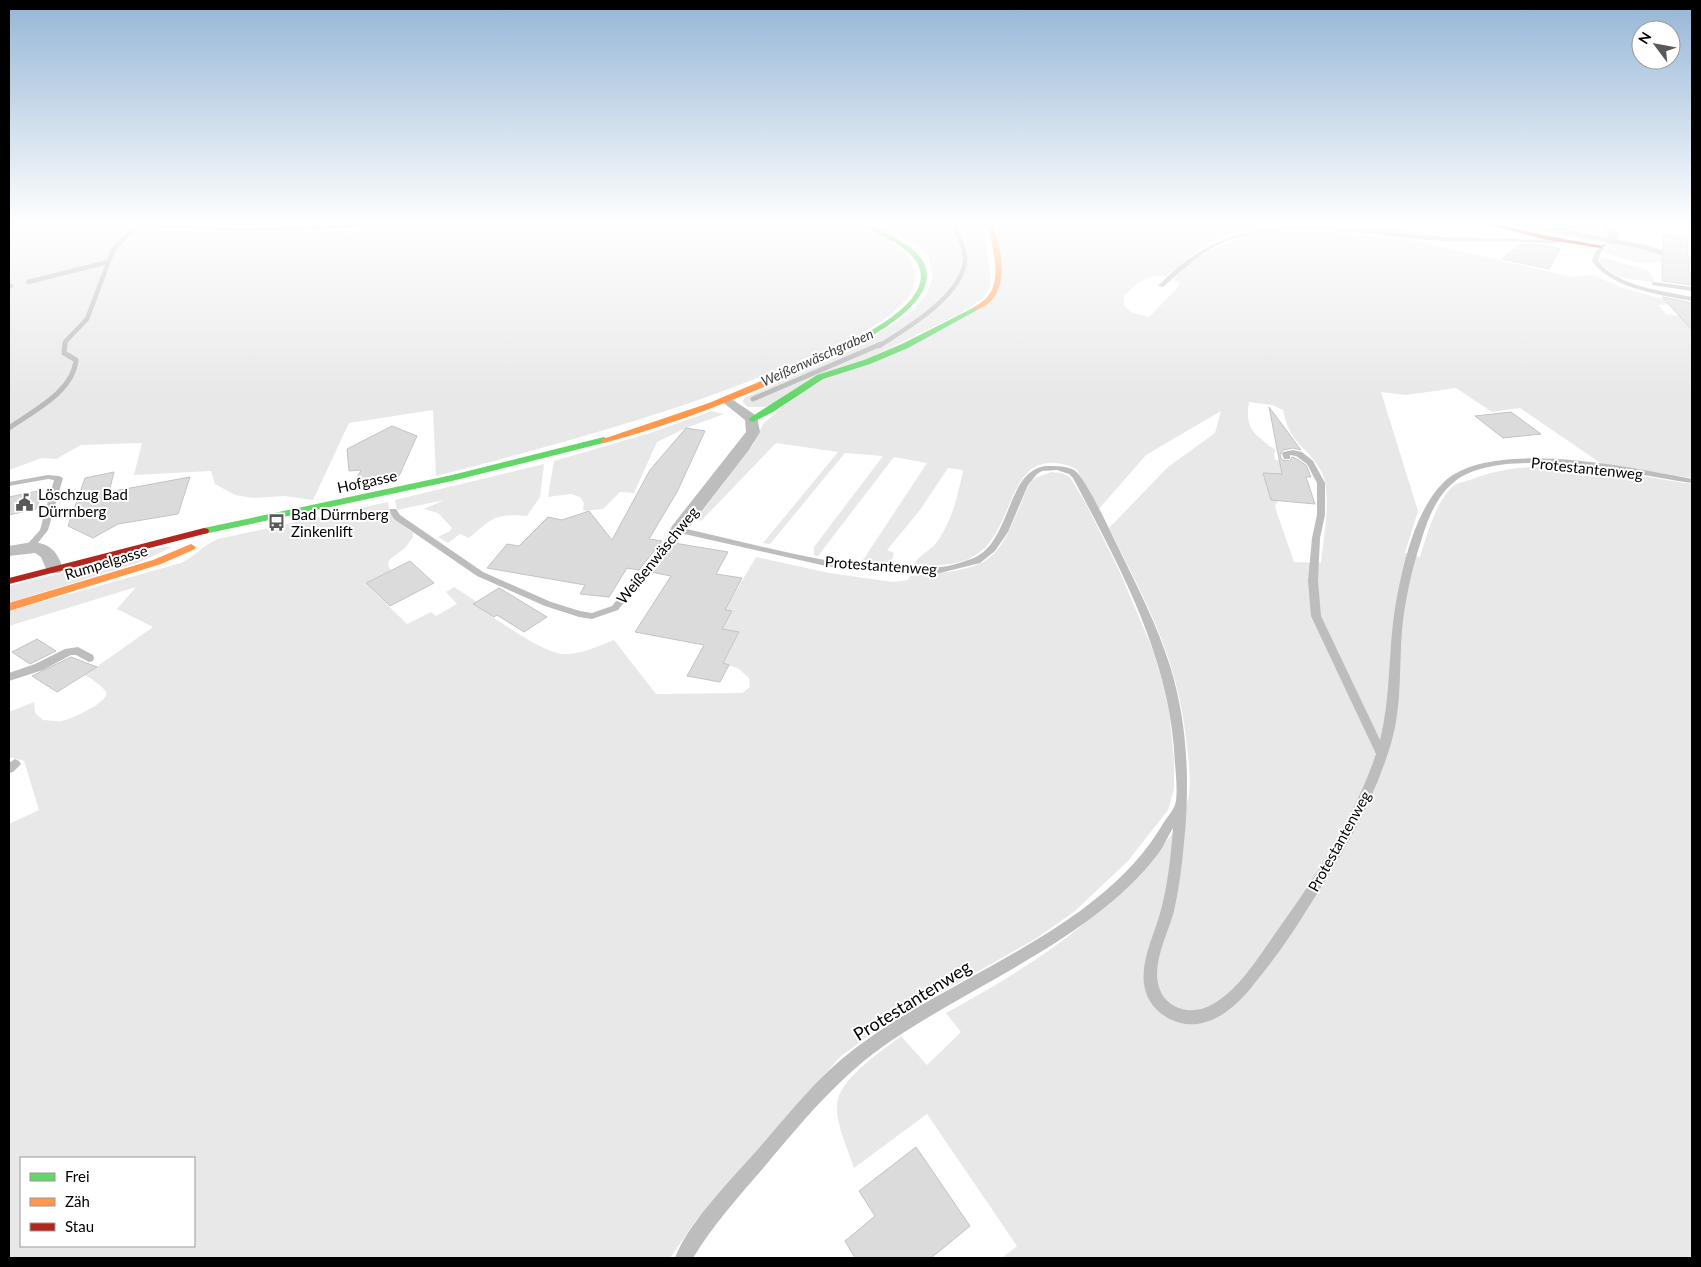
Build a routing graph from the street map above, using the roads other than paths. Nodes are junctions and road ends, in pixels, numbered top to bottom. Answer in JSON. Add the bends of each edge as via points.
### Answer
{"nodes":[{"id":1,"x":923,"y":281,"type":"edge"},
{"id":2,"x":995,"y":281,"type":"edge"},
{"id":3,"x":1166,"y":281,"type":"edge"},
{"id":4,"x":1623,"y":281,"type":"edge"},
{"id":5,"x":1624,"y":281,"type":"edge"},
{"id":6,"x":1161,"y":286,"type":"dead end"},
{"id":7,"x":1692,"y":289,"type":"edge"},
{"id":8,"x":1692,"y":298,"type":"edge"},
{"id":9,"x":727,"y":400,"type":"junction"},
{"id":10,"x":752,"y":419,"type":"junction"},
{"id":11,"x":1287,"y":457,"type":"dead end"},
{"id":12,"x":1692,"y":481,"type":"edge"},
{"id":13,"x":9,"y":484,"type":"edge"},
{"id":14,"x":393,"y":511,"type":"dead end"},
{"id":15,"x":678,"y":530,"type":"junction"},
{"id":16,"x":204,"y":531,"type":"junction"},
{"id":17,"x":30,"y":547,"type":"junction"},
{"id":18,"x":9,"y":551,"type":"edge"},
{"id":19,"x":54,"y":569,"type":"junction"},
{"id":20,"x":9,"y":581,"type":"edge"},
{"id":21,"x":9,"y":607,"type":"edge"},
{"id":22,"x":89,"y":658,"type":"dead end"},
{"id":23,"x":9,"y":677,"type":"edge"},
{"id":24,"x":1381,"y":753,"type":"junction"},
{"id":25,"x":1181,"y":801,"type":"junction"},
{"id":26,"x":684,"y":1258,"type":"edge"}],
"edges":[{"from":1,"to":9,"type":"main road","name":"Hofgasse","via":[[918,295],[894,318],[867,336]]},
{"from":2,"to":10,"type":"main road","via":[[989,298],[953,322],[905,346],[818,378]]},
{"from":3,"to":6,"type":"lane"},
{"from":4,"to":8,"type":"lane"},
{"from":5,"to":7,"type":"lane"},
{"from":9,"to":10,"type":"street"},
{"from":9,"to":16,"type":"main road","name":"Hofgasse","via":[[654,425],[527,461]]},
{"from":10,"to":15,"type":"street","name":"Weißenwäschweg","via":[[754,425],[749,440]]},
{"from":11,"to":24,"type":"lane","via":[[1286,454],[1293,452],[1304,457],[1321,483],[1322,515],[1316,538],[1313,581],[1316,616]]},
{"from":12,"to":24,"type":"lane","name":"Protestantenweg","via":[[1571,464],[1523,462],[1476,468],[1446,484],[1426,515],[1406,578],[1397,633],[1395,689]]},
{"from":13,"to":17,"type":"lane","via":[[59,478],[44,530]]},
{"from":14,"to":15,"type":"lane","name":"Weißenwäschweg","via":[[397,517],[480,574],[548,604],[592,616],[615,608]]},
{"from":15,"to":25,"type":"lane","name":"Protestantenweg","via":[[826,563],[940,570],[977,561],[992,550],[1004,532],[1024,485],[1034,472],[1048,467],[1072,472],[1102,524],[1166,668],[1180,751]]},
{"from":16,"to":19,"type":"main road","name":"Hofgasse"},
{"from":16,"to":21,"type":"main road","name":"Rumpelgasse","via":[[193,545],[171,557]]},
{"from":17,"to":18,"type":"street"},
{"from":17,"to":19,"type":"street","via":[[40,548],[51,555]]},
{"from":19,"to":20,"type":"main road","name":"Hofgasse"},
{"from":22,"to":23,"type":"lane","via":[[78,651],[69,652]]},
{"from":24,"to":25,"type":"lane","name":"Protestantenweg","via":[[1362,806],[1316,886],[1260,966],[1224,1006],[1210,1014],[1196,1016],[1182,1016],[1158,1002],[1151,974],[1174,880]]},
{"from":25,"to":26,"type":"lane","name":"Protestantenweg","via":[[1173,820],[1153,849],[1129,878],[1097,906],[1054,936],[908,1021],[859,1054],[835,1075],[728,1197]]}]}
